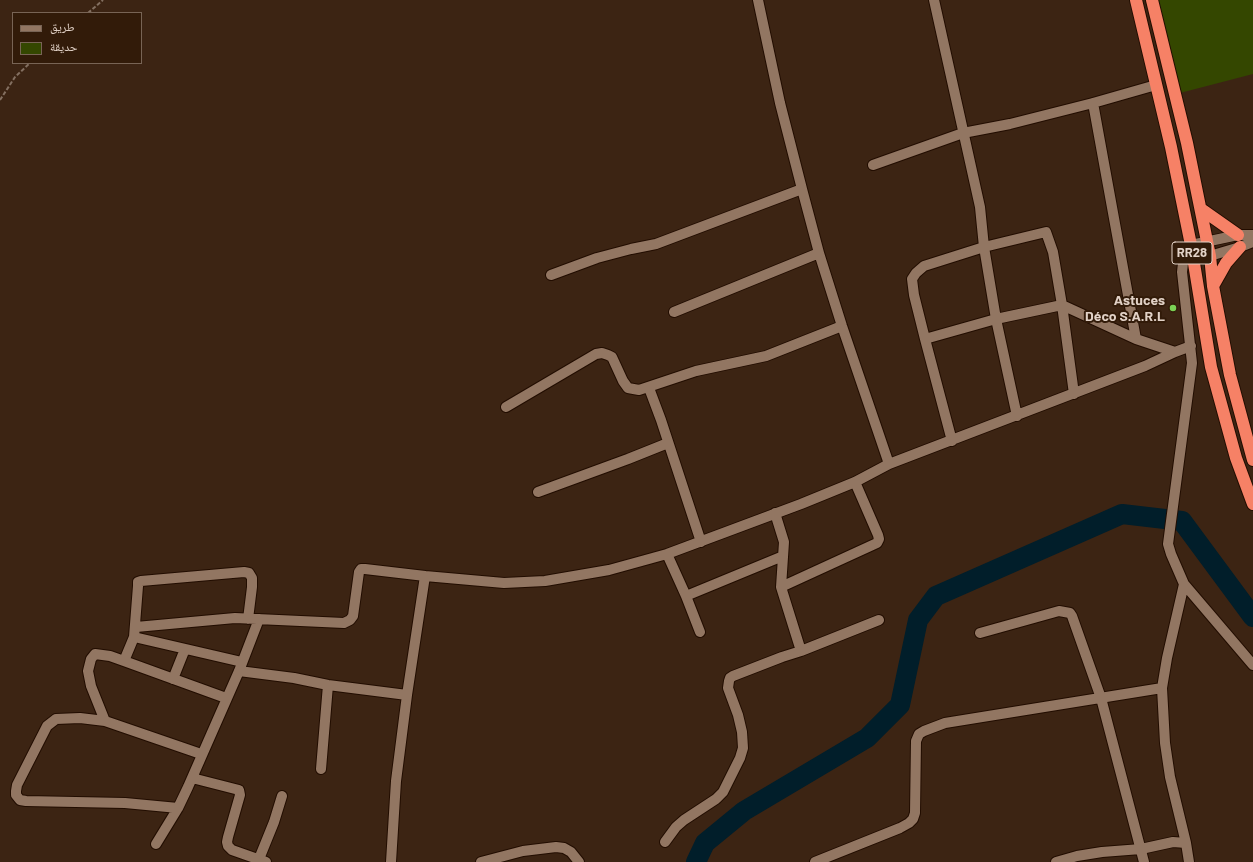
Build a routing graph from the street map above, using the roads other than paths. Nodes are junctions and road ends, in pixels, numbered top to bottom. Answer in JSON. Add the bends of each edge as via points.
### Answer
{"nodes":[{"id":1,"x":758,"y":0,"type":"edge"},
{"id":2,"x":934,"y":0,"type":"edge"},
{"id":3,"x":1136,"y":0,"type":"edge"},
{"id":4,"x":1152,"y":0,"type":"edge"},
{"id":5,"x":1156,"y":85,"type":"junction"},
{"id":6,"x":1092,"y":103,"type":"junction"},
{"id":7,"x":964,"y":134,"type":"junction"},
{"id":8,"x":873,"y":165,"type":"dead end"},
{"id":9,"x":802,"y":189,"type":"junction"},
{"id":10,"x":1201,"y":209,"type":"junction"},
{"id":11,"x":1238,"y":235,"type":"junction"},
{"id":12,"x":1253,"y":235,"type":"edge"},
{"id":13,"x":1206,"y":241,"type":"junction"},
{"id":14,"x":1253,"y":242,"type":"edge"},
{"id":15,"x":1191,"y":245,"type":"junction"},
{"id":16,"x":984,"y":247,"type":"junction"},
{"id":17,"x":1240,"y":248,"type":"junction"},
{"id":18,"x":819,"y":254,"type":"junction"},
{"id":19,"x":1210,"y":256,"type":"junction"},
{"id":20,"x":1189,"y":260,"type":"junction"},
{"id":21,"x":552,"y":275,"type":"dead end"},
{"id":22,"x":1213,"y":286,"type":"junction"},
{"id":23,"x":1062,"y":304,"type":"junction"},
{"id":24,"x":674,"y":312,"type":"dead end"},
{"id":25,"x":996,"y":319,"type":"junction"},
{"id":26,"x":842,"y":326,"type":"junction"},
{"id":27,"x":925,"y":339,"type":"junction"},
{"id":28,"x":1136,"y":339,"type":"junction"},
{"id":29,"x":1191,"y":346,"type":"junction"},
{"id":30,"x":1175,"y":352,"type":"junction"},
{"id":31,"x":649,"y":388,"type":"junction"},
{"id":32,"x":1074,"y":394,"type":"junction"},
{"id":33,"x":506,"y":407,"type":"dead end"},
{"id":34,"x":1017,"y":416,"type":"junction"},
{"id":35,"x":952,"y":441,"type":"junction"},
{"id":36,"x":668,"y":442,"type":"junction"},
{"id":37,"x":1253,"y":460,"type":"edge"},
{"id":38,"x":889,"y":464,"type":"junction"},
{"id":39,"x":855,"y":482,"type":"junction"},
{"id":40,"x":538,"y":492,"type":"dead end"},
{"id":41,"x":1253,"y":504,"type":"edge"},
{"id":42,"x":776,"y":513,"type":"junction"},
{"id":43,"x":701,"y":542,"type":"junction"},
{"id":44,"x":667,"y":554,"type":"junction"},
{"id":45,"x":783,"y":556,"type":"junction"},
{"id":46,"x":425,"y":576,"type":"junction"},
{"id":47,"x":1184,"y":584,"type":"junction"},
{"id":48,"x":781,"y":587,"type":"junction"},
{"id":49,"x":686,"y":596,"type":"junction"},
{"id":50,"x":248,"y":619,"type":"junction"},
{"id":51,"x":259,"y":619,"type":"junction"},
{"id":52,"x":879,"y":620,"type":"dead end"},
{"id":53,"x":135,"y":632,"type":"junction"},
{"id":54,"x":700,"y":632,"type":"dead end"},
{"id":55,"x":980,"y":633,"type":"dead end"},
{"id":56,"x":185,"y":648,"type":"junction"},
{"id":57,"x":801,"y":651,"type":"junction"},
{"id":58,"x":124,"y":661,"type":"junction"},
{"id":59,"x":1253,"y":665,"type":"edge"},
{"id":60,"x":241,"y":666,"type":"junction"},
{"id":61,"x":173,"y":679,"type":"junction"},
{"id":62,"x":328,"y":685,"type":"junction"},
{"id":63,"x":1162,"y":688,"type":"junction"},
{"id":64,"x":407,"y":696,"type":"junction"},
{"id":65,"x":226,"y":698,"type":"junction"},
{"id":66,"x":1101,"y":698,"type":"junction"},
{"id":67,"x":105,"y":721,"type":"junction"},
{"id":68,"x":201,"y":754,"type":"junction"},
{"id":69,"x":321,"y":769,"type":"dead end"},
{"id":70,"x":192,"y":778,"type":"junction"},
{"id":71,"x":282,"y":796,"type":"dead end"},
{"id":72,"x":178,"y":808,"type":"junction"},
{"id":73,"x":665,"y":842,"type":"dead end"},
{"id":74,"x":1186,"y":843,"type":"junction"},
{"id":75,"x":156,"y":844,"type":"dead end"},
{"id":76,"x":1141,"y":849,"type":"junction"},
{"id":77,"x":263,"y":861,"type":"edge"},
{"id":78,"x":391,"y":862,"type":"edge"},
{"id":79,"x":481,"y":862,"type":"edge"},
{"id":80,"x":578,"y":862,"type":"edge"},
{"id":81,"x":815,"y":862,"type":"edge"},
{"id":82,"x":1056,"y":862,"type":"edge"},
{"id":83,"x":1144,"y":862,"type":"edge"},
{"id":84,"x":1189,"y":862,"type":"edge"}],
"edges":[{"from":1,"to":9,"type":"street"},
{"from":2,"to":7,"type":"street"},
{"from":3,"to":5,"type":"highway","number":"RR28"},
{"from":4,"to":10,"type":"highway","number":"RR28"},
{"from":5,"to":6,"type":"street"},
{"from":5,"to":15,"type":"highway","number":"RR28"},
{"from":6,"to":7,"type":"street"},
{"from":6,"to":28,"type":"street"},
{"from":7,"to":8,"type":"street"},
{"from":7,"to":16,"type":"street","via":[[980,207]]},
{"from":9,"to":18,"type":"street"},
{"from":9,"to":21,"type":"street","via":[[656,244],[597,258]]},
{"from":10,"to":11,"type":"highway"},
{"from":10,"to":13,"type":"highway","number":"RR28"},
{"from":11,"to":12,"type":"street"},
{"from":11,"to":13,"type":"street"},
{"from":13,"to":15,"type":"street"},
{"from":13,"to":19,"type":"highway","number":"RR28"},
{"from":14,"to":17,"type":"street"},
{"from":15,"to":20,"type":"highway","number":"RR28"},
{"from":16,"to":23,"type":"street","via":[[1046,232],[1053,252]]},
{"from":16,"to":25,"type":"street"},
{"from":16,"to":27,"type":"street","via":[[924,266],[912,279]]},
{"from":17,"to":19,"type":"street"},
{"from":17,"to":22,"type":"highway","via":[[1226,263]]},
{"from":18,"to":24,"type":"street"},
{"from":18,"to":26,"type":"street"},
{"from":19,"to":20,"type":"street"},
{"from":19,"to":22,"type":"highway","number":"RR28"},
{"from":20,"to":29,"type":"street","via":[[1182,272]]},
{"from":20,"to":41,"type":"highway","number":"RR28","via":[[1211,367],[1236,458]]},
{"from":22,"to":37,"type":"highway","number":"RR28","via":[[1230,375]]},
{"from":23,"to":25,"type":"street"},
{"from":23,"to":28,"type":"street"},
{"from":23,"to":32,"type":"street"},
{"from":25,"to":27,"type":"street"},
{"from":25,"to":34,"type":"street"},
{"from":26,"to":31,"type":"street","via":[[766,356],[696,371]]},
{"from":26,"to":38,"type":"street"},
{"from":27,"to":35,"type":"street"},
{"from":28,"to":30,"type":"street"},
{"from":29,"to":30,"type":"street"},
{"from":29,"to":47,"type":"street","via":[[1192,363],[1168,544]]},
{"from":30,"to":32,"type":"street"},
{"from":31,"to":33,"type":"street","via":[[628,388],[612,357],[602,353],[596,354]]},
{"from":31,"to":36,"type":"street"},
{"from":32,"to":34,"type":"street"},
{"from":34,"to":35,"type":"street"},
{"from":35,"to":38,"type":"street"},
{"from":36,"to":40,"type":"street"},
{"from":36,"to":43,"type":"street"},
{"from":38,"to":39,"type":"street"},
{"from":39,"to":42,"type":"street"},
{"from":39,"to":48,"type":"street","via":[[879,539],[876,543]]},
{"from":42,"to":43,"type":"street"},
{"from":42,"to":45,"type":"street","via":[[784,542]]},
{"from":43,"to":44,"type":"street"},
{"from":44,"to":46,"type":"street","via":[[609,570],[545,581],[504,583]]},
{"from":44,"to":49,"type":"street"},
{"from":45,"to":48,"type":"street"},
{"from":45,"to":49,"type":"street"},
{"from":46,"to":51,"type":"street","via":[[361,569],[353,616],[344,623]]},
{"from":46,"to":64,"type":"street"},
{"from":47,"to":59,"type":"street"},
{"from":47,"to":63,"type":"street","via":[[1166,658]]},
{"from":48,"to":57,"type":"street"},
{"from":49,"to":54,"type":"street"},
{"from":50,"to":51,"type":"street"},
{"from":50,"to":53,"type":"street","via":[[235,618]]},
{"from":50,"to":53,"type":"street","via":[[252,587],[250,573],[156,579],[138,582]]},
{"from":51,"to":60,"type":"street"},
{"from":52,"to":57,"type":"street"},
{"from":53,"to":56,"type":"street"},
{"from":53,"to":58,"type":"street"},
{"from":55,"to":66,"type":"street","via":[[1059,611],[1070,613]]},
{"from":56,"to":60,"type":"street"},
{"from":56,"to":61,"type":"street"},
{"from":57,"to":73,"type":"street","via":[[730,678],[728,688],[742,732],[743,748],[740,758],[723,792],[684,820]]},
{"from":58,"to":61,"type":"street"},
{"from":58,"to":67,"type":"street","via":[[100,654],[95,654],[91,659],[88,672],[91,686]]},
{"from":60,"to":62,"type":"street"},
{"from":60,"to":65,"type":"street"},
{"from":61,"to":65,"type":"street"},
{"from":62,"to":64,"type":"street"},
{"from":62,"to":69,"type":"street"},
{"from":63,"to":66,"type":"street"},
{"from":63,"to":74,"type":"street","via":[[1168,763]]},
{"from":64,"to":78,"type":"street","via":[[396,781]]},
{"from":65,"to":68,"type":"street"},
{"from":66,"to":76,"type":"street"},
{"from":66,"to":81,"type":"street","via":[[945,723],[924,731],[919,734],[916,741],[913,819],[900,828]]},
{"from":67,"to":68,"type":"street"},
{"from":67,"to":72,"type":"street","via":[[67,718],[56,719],[47,726],[17,786],[16,796],[26,801],[125,803]]},
{"from":68,"to":70,"type":"street"},
{"from":70,"to":72,"type":"street"},
{"from":70,"to":77,"type":"street","via":[[239,790],[228,846],[232,850]]},
{"from":71,"to":77,"type":"street"},
{"from":72,"to":75,"type":"street"},
{"from":74,"to":76,"type":"street","via":[[1173,842]]},
{"from":74,"to":84,"type":"street"},
{"from":76,"to":82,"type":"street","via":[[1102,852]]},
{"from":76,"to":83,"type":"street"},
{"from":79,"to":80,"type":"street","via":[[522,851],[556,847],[571,852]]}]}
